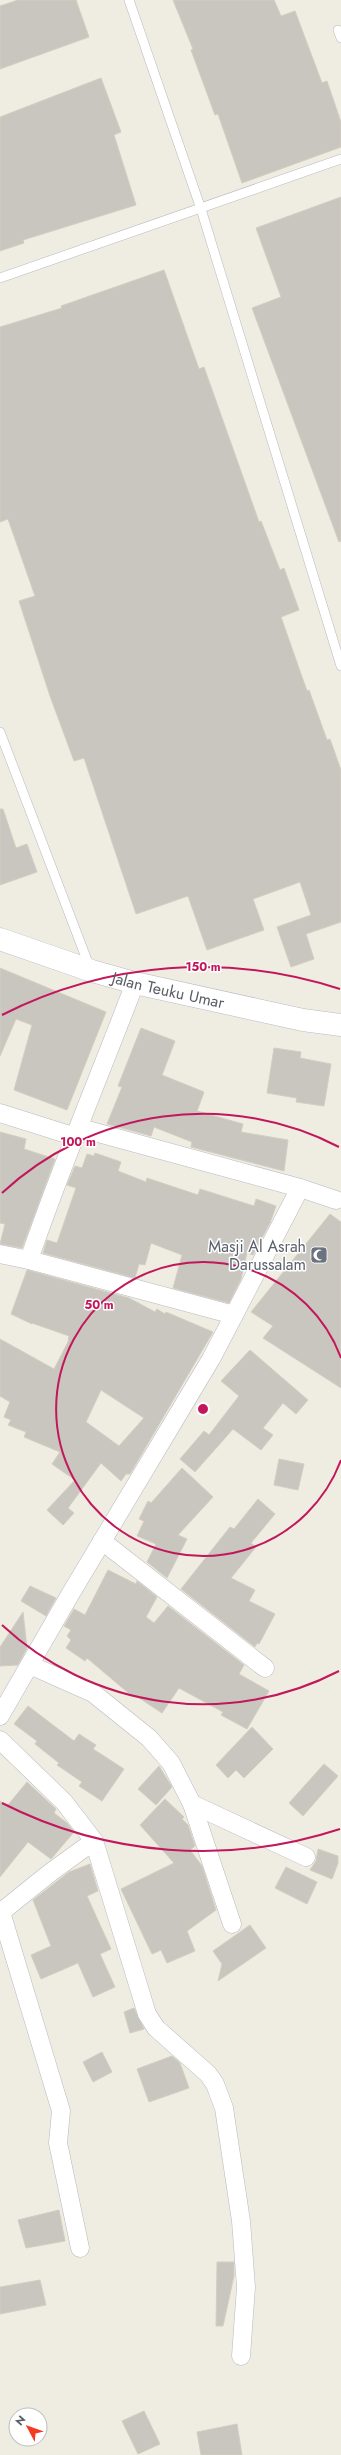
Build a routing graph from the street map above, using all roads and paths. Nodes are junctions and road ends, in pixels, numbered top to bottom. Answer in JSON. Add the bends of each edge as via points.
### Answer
{"nodes":[{"id":1,"x":129,"y":0,"type":"edge"},
{"id":2,"x":341,"y":159,"type":"edge"},
{"id":3,"x":201,"y":209,"type":"junction"},
{"id":4,"x":0,"y":278,"type":"edge"},
{"id":5,"x":341,"y":666,"type":"edge"},
{"id":6,"x":0,"y":732,"type":"edge"},
{"id":7,"x":0,"y":939,"type":"edge"},
{"id":8,"x":92,"y":971,"type":"junction"},
{"id":9,"x":135,"y":983,"type":"junction"},
{"id":10,"x":341,"y":1026,"type":"edge"},
{"id":11,"x":0,"y":1113,"type":"edge"},
{"id":12,"x":78,"y":1133,"type":"junction"},
{"id":13,"x":300,"y":1188,"type":"junction"},
{"id":14,"x":336,"y":1200,"type":"dead end"},
{"id":15,"x":0,"y":1254,"type":"edge"},
{"id":16,"x":29,"y":1260,"type":"junction"},
{"id":17,"x":234,"y":1315,"type":"junction"},
{"id":18,"x":102,"y":1541,"type":"junction"},
{"id":19,"x":30,"y":1665,"type":"junction"},
{"id":20,"x":265,"y":1668,"type":"dead end"},
{"id":21,"x":0,"y":1716,"type":"edge"},
{"id":22,"x":0,"y":1740,"type":"edge"},
{"id":23,"x":192,"y":1804,"type":"junction"},
{"id":24,"x":94,"y":1841,"type":"junction"},
{"id":25,"x":306,"y":1857,"type":"dead end"},
{"id":26,"x":0,"y":1912,"type":"edge"},
{"id":27,"x":232,"y":1924,"type":"dead end"},
{"id":28,"x":80,"y":2248,"type":"dead end"},
{"id":29,"x":241,"y":2356,"type":"dead end"}],
"edges":[{"from":1,"to":3,"type":"lane"},
{"from":2,"to":3,"type":"lane"},
{"from":3,"to":4,"type":"lane"},
{"from":3,"to":5,"type":"lane"},
{"from":6,"to":8,"type":"lane"},
{"from":7,"to":8,"type":"main road","name":"Jalan Teuku Umar"},
{"from":8,"to":9,"type":"main road","name":"Jalan Teuku Umar"},
{"from":9,"to":10,"type":"main road","name":"Jalan Teuku Umar"},
{"from":9,"to":12,"type":"street"},
{"from":11,"to":12,"type":"street"},
{"from":12,"to":13,"type":"street"},
{"from":12,"to":16,"type":"street","via":[[49,1200]]},
{"from":13,"to":14,"type":"street"},
{"from":13,"to":17,"type":"street"},
{"from":15,"to":16,"type":"street"},
{"from":16,"to":17,"type":"street"},
{"from":17,"to":18,"type":"street","via":[[212,1359]]},
{"from":18,"to":19,"type":"street"},
{"from":18,"to":20,"type":"street"},
{"from":19,"to":21,"type":"street"},
{"from":19,"to":23,"type":"street","via":[[93,1693],[149,1738],[171,1763]]},
{"from":22,"to":24,"type":"street","via":[[64,1802]]},
{"from":23,"to":25,"type":"street"},
{"from":23,"to":27,"type":"street"},
{"from":24,"to":26,"type":"street"},
{"from":24,"to":29,"type":"street","via":[[147,2014],[156,2028],[208,2074],[215,2084],[224,2108],[242,2220],[246,2287]]},
{"from":26,"to":28,"type":"street","via":[[62,2111],[58,2143]]}]}
